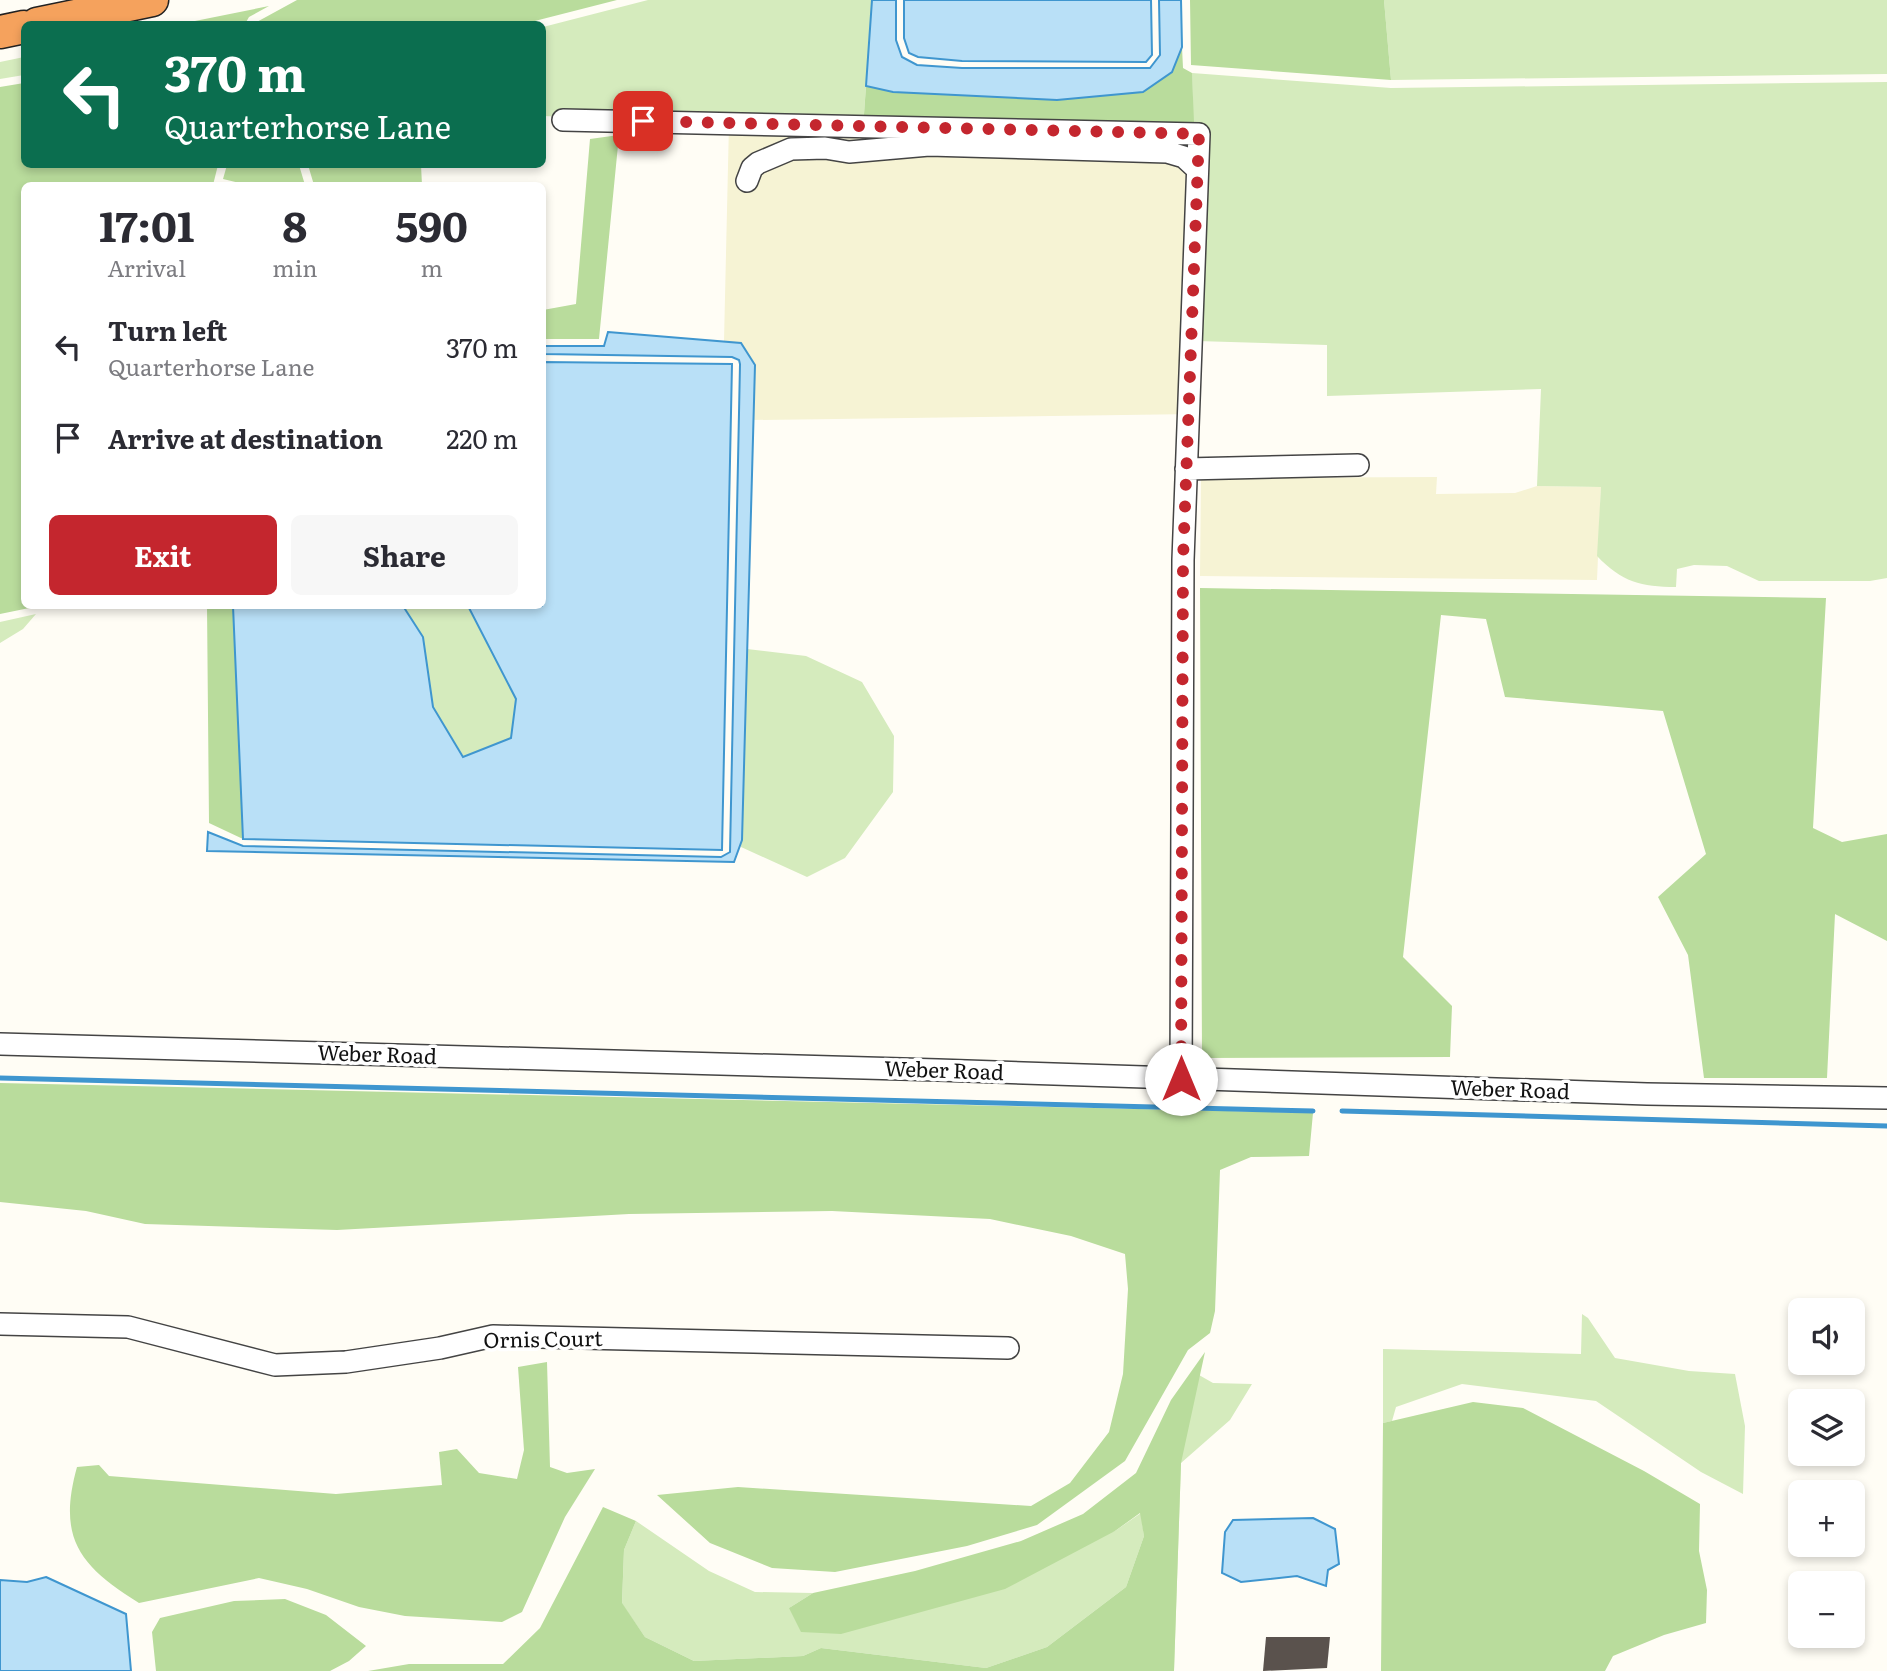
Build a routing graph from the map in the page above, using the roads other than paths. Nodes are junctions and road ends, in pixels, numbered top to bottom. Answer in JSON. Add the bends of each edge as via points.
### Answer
{"nodes":[{"id":1,"x":152,"y":0,"type":"edge"},
{"id":2,"x":51,"y":21,"type":"edge"},
{"id":3,"x":21,"y":28,"type":"edge"},
{"id":4,"x":0,"y":32,"type":"edge"},
{"id":5,"x":562,"y":120,"type":"dead end"},
{"id":6,"x":1197,"y":169,"type":"junction"},
{"id":7,"x":747,"y":181,"type":"dead end"},
{"id":8,"x":1358,"y":466,"type":"dead end"},
{"id":9,"x":1186,"y":469,"type":"junction"},
{"id":10,"x":0,"y":1044,"type":"edge"},
{"id":11,"x":1181,"y":1079,"type":"junction"},
{"id":12,"x":1887,"y":1098,"type":"edge"},
{"id":13,"x":0,"y":1324,"type":"edge"},
{"id":14,"x":1008,"y":1348,"type":"dead end"}],
"edges":[{"from":1,"to":2,"type":"highway"},
{"from":3,"to":4,"type":"highway"},
{"from":5,"to":6,"type":"street","via":[[1199,134]]},
{"from":6,"to":7,"type":"street","via":[[1184,157],[1167,152],[929,145],[849,152],[791,149],[758,163]]},
{"from":6,"to":9,"type":"street"},
{"from":8,"to":9,"type":"street"},
{"from":9,"to":11,"type":"street"},
{"from":10,"to":11,"type":"street","name":"Weber Road"},
{"from":11,"to":12,"type":"street","name":"Weber Road"},
{"from":13,"to":14,"type":"street","name":"Ornis Court","via":[[128,1327],[275,1365],[346,1362],[492,1336]]}]}
